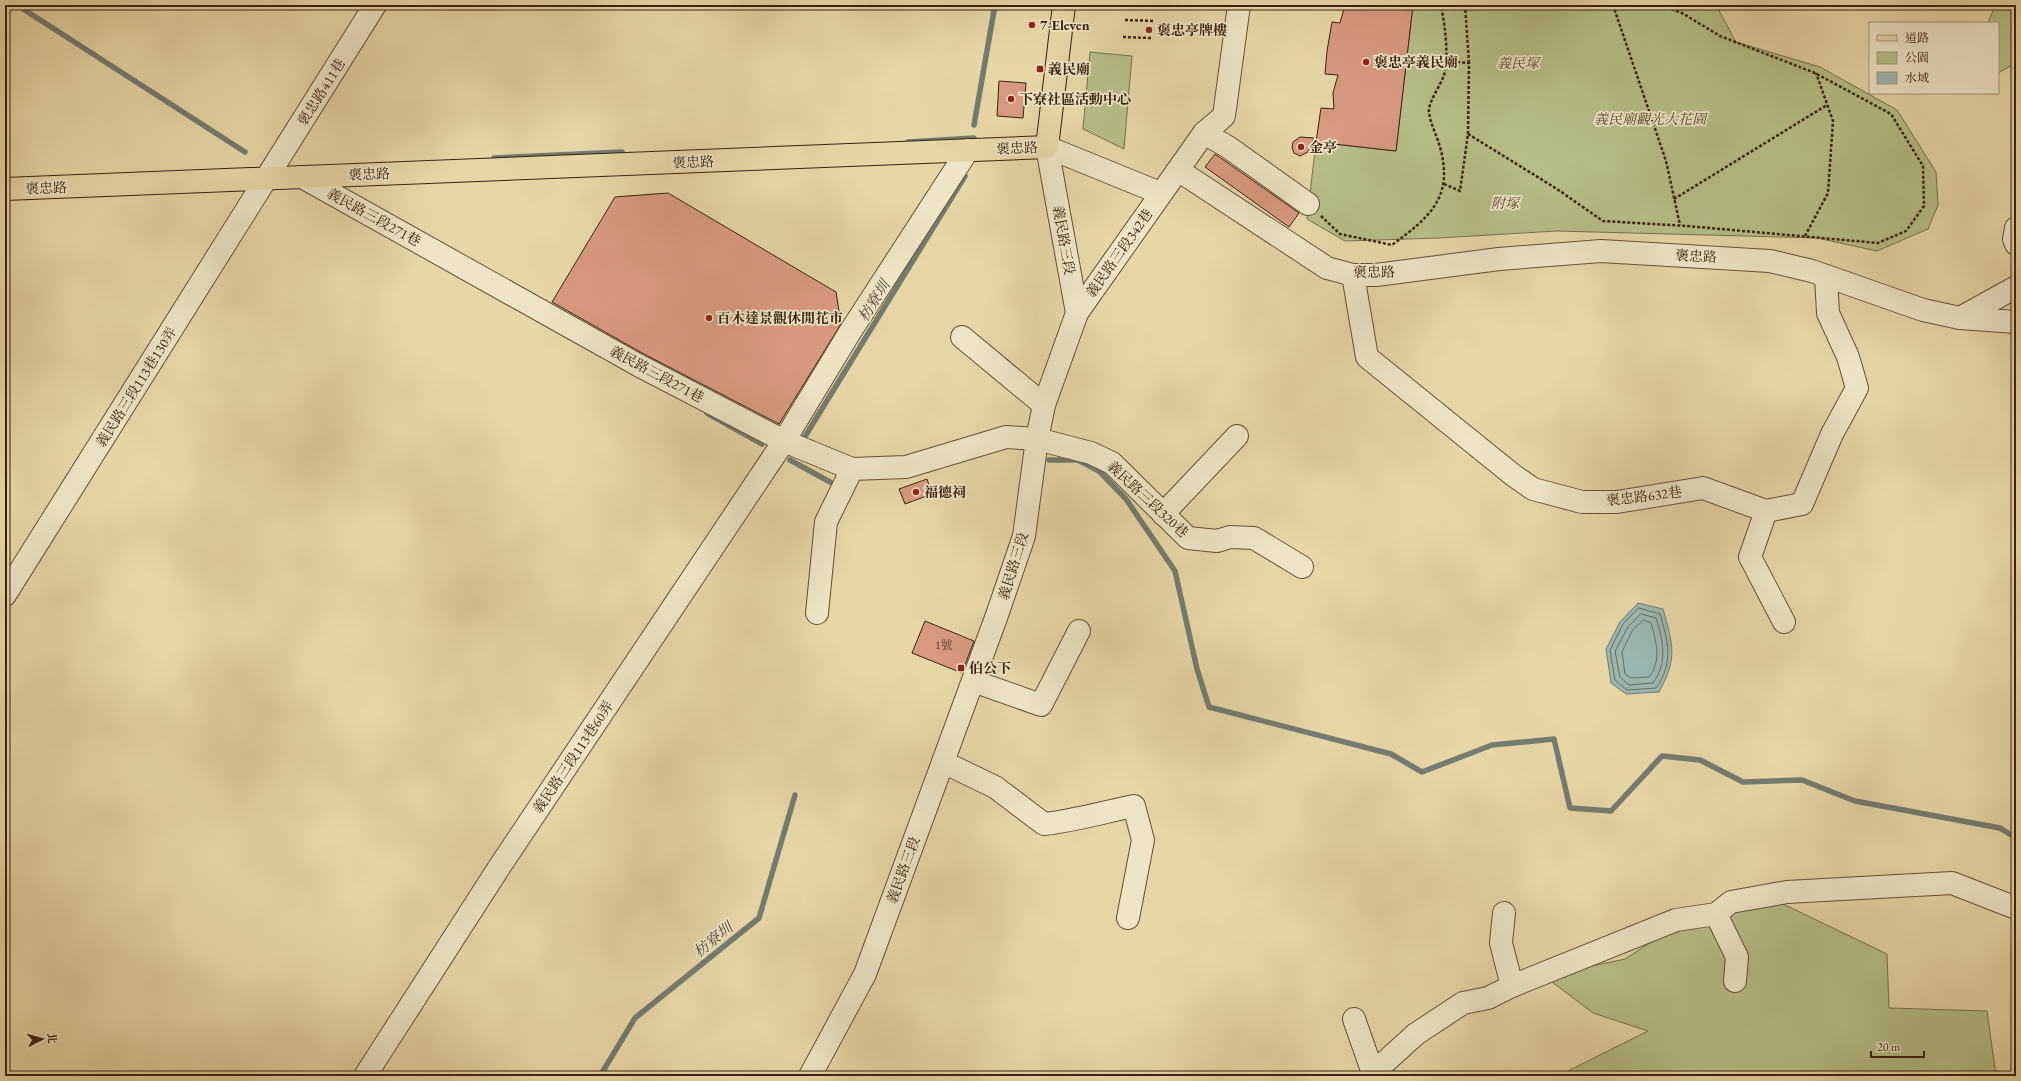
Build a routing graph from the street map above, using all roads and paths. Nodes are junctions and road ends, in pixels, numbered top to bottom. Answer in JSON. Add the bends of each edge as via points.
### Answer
{"nodes":[{"id":1,"x":375,"y":5,"type":"edge"},
{"id":2,"x":1064,"y":5,"type":"edge"},
{"id":3,"x":1239,"y":5,"type":"edge"},
{"id":4,"x":1440,"y":5,"type":"edge"},
{"id":5,"x":1465,"y":5,"type":"edge"},
{"id":6,"x":1613,"y":5,"type":"edge"},
{"id":7,"x":1661,"y":5,"type":"edge"},
{"id":8,"x":1125,"y":20,"type":"dead end"},
{"id":9,"x":1154,"y":21,"type":"dead end"},
{"id":10,"x":1123,"y":37,"type":"dead end"},
{"id":11,"x":1152,"y":38,"type":"dead end"},
{"id":12,"x":1444,"y":61,"type":"junction"},
{"id":13,"x":1469,"y":63,"type":"junction"},
{"id":14,"x":1815,"y":73,"type":"junction"},
{"id":15,"x":1827,"y":105,"type":"junction"},
{"id":16,"x":1204,"y":133,"type":"junction"},
{"id":17,"x":1468,"y":134,"type":"junction"},
{"id":18,"x":1048,"y":147,"type":"junction"},
{"id":19,"x":968,"y":150,"type":"junction"},
{"id":20,"x":1178,"y":170,"type":"junction"},
{"id":21,"x":302,"y":177,"type":"junction"},
{"id":22,"x":266,"y":179,"type":"junction"},
{"id":23,"x":1444,"y":184,"type":"junction"},
{"id":24,"x":5,"y":189,"type":"edge"},
{"id":25,"x":1160,"y":193,"type":"junction"},
{"id":26,"x":1674,"y":199,"type":"junction"},
{"id":27,"x":1308,"y":204,"type":"joint"},
{"id":28,"x":1680,"y":225,"type":"junction"},
{"id":29,"x":2016,"y":228,"type":"edge"},
{"id":30,"x":1805,"y":236,"type":"junction"},
{"id":31,"x":2016,"y":244,"type":"edge"},
{"id":32,"x":1353,"y":275,"type":"junction"},
{"id":33,"x":1826,"y":276,"type":"junction"},
{"id":34,"x":2016,"y":287,"type":"edge"},
{"id":35,"x":1077,"y":313,"type":"junction"},
{"id":36,"x":1960,"y":318,"type":"junction"},
{"id":37,"x":2016,"y":322,"type":"edge"},
{"id":38,"x":962,"y":337,"type":"dead end"},
{"id":39,"x":1044,"y":405,"type":"junction"},
{"id":40,"x":1237,"y":436,"type":"dead end"},
{"id":41,"x":1036,"y":439,"type":"junction"},
{"id":42,"x":784,"y":441,"type":"junction"},
{"id":43,"x":852,"y":469,"type":"junction"},
{"id":44,"x":1766,"y":511,"type":"junction"},
{"id":45,"x":1163,"y":514,"type":"junction"},
{"id":46,"x":1302,"y":568,"type":"dead end"},
{"id":47,"x":5,"y":595,"type":"edge"},
{"id":48,"x":818,"y":613,"type":"dead end"},
{"id":49,"x":1784,"y":622,"type":"dead end"},
{"id":50,"x":1079,"y":631,"type":"dead end"},
{"id":51,"x":973,"y":681,"type":"junction"},
{"id":52,"x":943,"y":762,"type":"junction"},
{"id":53,"x":2016,"y":908,"type":"edge"},
{"id":54,"x":1504,"y":913,"type":"dead end"},
{"id":55,"x":1716,"y":914,"type":"junction"},
{"id":56,"x":1128,"y":918,"type":"dead end"},
{"id":57,"x":1734,"y":981,"type":"dead end"},
{"id":58,"x":1512,"y":986,"type":"junction"},
{"id":59,"x":1354,"y":1019,"type":"dead end"},
{"id":60,"x":1374,"y":1074,"type":"edge"},
{"id":61,"x":365,"y":1076,"type":"edge"},
{"id":62,"x":810,"y":1076,"type":"edge"}],
"edges":[{"from":1,"to":22,"type":"street","name":"褒忠路411巷"},
{"from":2,"to":18,"type":"main road","name":"義民路三段"},
{"from":3,"to":16,"type":"street","via":[[1224,116]]},
{"from":4,"to":12,"type":"path","via":[[1446,33]]},
{"from":5,"to":13,"type":"path"},
{"from":6,"to":26,"type":"path","via":[[1666,161]]},
{"from":7,"to":14,"type":"path","via":[[1682,13],[1720,36]]},
{"from":8,"to":9,"type":"path"},
{"from":10,"to":11,"type":"path"},
{"from":12,"to":13,"type":"path"},
{"from":12,"to":23,"type":"path","via":[[1444,74],[1429,111],[1440,149]]},
{"from":13,"to":17,"type":"path"},
{"from":14,"to":15,"type":"path"},
{"from":14,"to":30,"type":"path","via":[[1891,114],[1922,166],[1924,206],[1906,231],[1878,243]]},
{"from":15,"to":26,"type":"path"},
{"from":15,"to":30,"type":"path","via":[[1833,121],[1828,192]]},
{"from":16,"to":20,"type":"street"},
{"from":16,"to":27,"type":"street"},
{"from":17,"to":23,"type":"path","via":[[1460,191]]},
{"from":17,"to":28,"type":"path","via":[[1603,221]]},
{"from":18,"to":19,"type":"main road","name":"褒忠路"},
{"from":18,"to":25,"type":"street","name":"褒忠路"},
{"from":18,"to":35,"type":"street","name":"義民路三段"},
{"from":19,"to":21,"type":"main road","name":"褒忠路"},
{"from":19,"to":42,"type":"street","name":"義民路三段113巷60弄","via":[[850,332]]},
{"from":20,"to":25,"type":"street"},
{"from":20,"to":32,"type":"street","name":"褒忠路","via":[[1327,268]]},
{"from":21,"to":22,"type":"main road","name":"褒忠路"},
{"from":21,"to":42,"type":"street","name":"義民路三段271巷","via":[[631,361]]},
{"from":22,"to":24,"type":"main road","name":"褒忠路"},
{"from":22,"to":47,"type":"street","name":"義民路三段113巷130弄"},
{"from":23,"to":27,"type":"path","via":[[1435,208],[1414,229],[1392,244],[1340,234]]},
{"from":25,"to":35,"type":"street","name":"義民路三段342巷"},
{"from":26,"to":28,"type":"path"},
{"from":28,"to":30,"type":"path"},
{"from":29,"to":31,"type":"street"},
{"from":32,"to":33,"type":"street","name":"褒忠路","via":[[1376,275],[1499,259],[1601,251],[1770,261]]},
{"from":32,"to":44,"type":"street","name":"褒忠路632巷","via":[[1368,357],[1533,489],[1582,502],[1617,502],[1703,488]]},
{"from":33,"to":36,"type":"street","name":"褒忠路","via":[[1923,310]]},
{"from":33,"to":44,"type":"street","via":[[1828,313],[1848,357],[1858,388],[1832,434],[1802,504]]},
{"from":34,"to":36,"type":"street"},
{"from":35,"to":39,"type":"street","name":"義民路三段"},
{"from":36,"to":37,"type":"street","name":"褒忠路"},
{"from":38,"to":39,"type":"street"},
{"from":39,"to":41,"type":"street","name":"義民路三段"},
{"from":40,"to":45,"type":"street"},
{"from":41,"to":43,"type":"street","name":"義民路三段271巷","via":[[1006,437],[906,467]]},
{"from":41,"to":45,"type":"street","name":"義民路三段320巷","via":[[1103,458]]},
{"from":41,"to":51,"type":"street","name":"義民路三段","via":[[1024,536]]},
{"from":42,"to":43,"type":"street","name":"義民路三段271巷"},
{"from":42,"to":61,"type":"street","name":"義民路三段113巷60弄","via":[[500,866]]},
{"from":43,"to":48,"type":"street","via":[[826,522]]},
{"from":44,"to":49,"type":"street","via":[[1750,556]]},
{"from":45,"to":46,"type":"street","name":"義民路三段320巷","via":[[1188,538],[1217,541],[1230,537],[1254,538]]},
{"from":50,"to":51,"type":"street","via":[[1041,705]]},
{"from":51,"to":52,"type":"street","name":"義民路三段"},
{"from":52,"to":56,"type":"street","via":[[995,787],[1044,824],[1134,806],[1143,840]]},
{"from":52,"to":62,"type":"street","name":"義民路三段","via":[[865,974]]},
{"from":53,"to":55,"type":"street","via":[[1952,883],[1787,892],[1731,902]]},
{"from":54,"to":58,"type":"street","via":[[1501,943]]},
{"from":55,"to":57,"type":"street","via":[[1737,957]]},
{"from":55,"to":58,"type":"street","via":[[1676,920]]},
{"from":58,"to":60,"type":"street","via":[[1488,998],[1463,1003],[1416,1034]]},
{"from":59,"to":60,"type":"street"}]}
